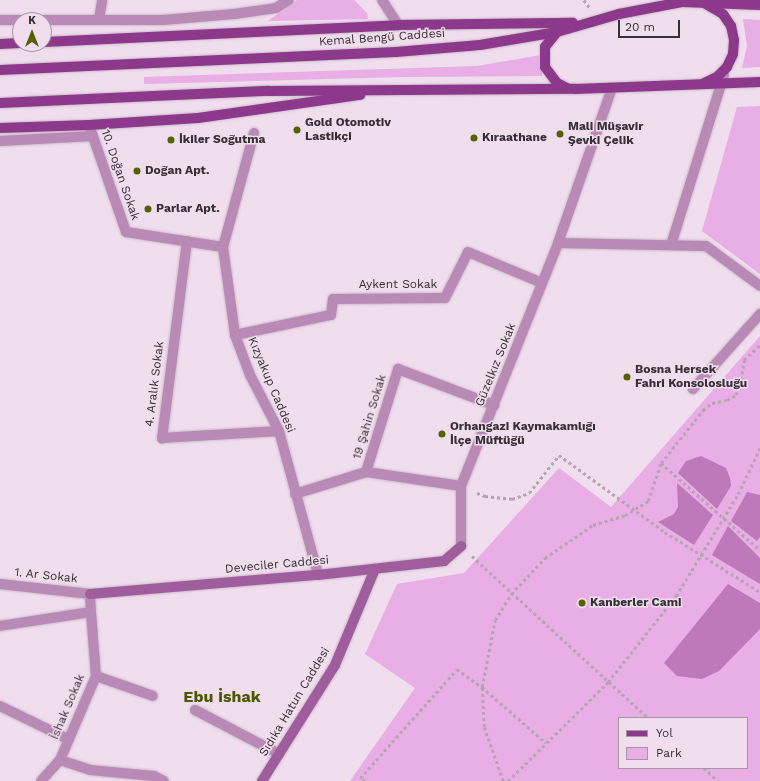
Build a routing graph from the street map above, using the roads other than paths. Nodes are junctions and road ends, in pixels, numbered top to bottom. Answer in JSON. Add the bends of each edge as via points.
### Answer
{"nodes":[{"id":1,"x":102,"y":0,"type":"edge"},
{"id":2,"x":289,"y":0,"type":"edge"},
{"id":3,"x":382,"y":0,"type":"edge"},
{"id":4,"x":699,"y":1,"type":"edge"},
{"id":5,"x":720,"y":1,"type":"edge"},
{"id":6,"x":760,"y":5,"type":"edge"},
{"id":7,"x":0,"y":20,"type":"edge"},
{"id":8,"x":12,"y":20,"type":"edge"},
{"id":9,"x":52,"y":20,"type":"edge"},
{"id":10,"x":99,"y":20,"type":"junction"},
{"id":11,"x":585,"y":23,"type":"junction"},
{"id":12,"x":398,"y":25,"type":"junction"},
{"id":13,"x":731,"y":26,"type":"junction"},
{"id":14,"x":557,"y":32,"type":"junction"},
{"id":15,"x":52,"y":42,"type":"edge"},
{"id":16,"x":12,"y":43,"type":"edge"},
{"id":17,"x":0,"y":44,"type":"edge"},
{"id":18,"x":727,"y":67,"type":"junction"},
{"id":19,"x":0,"y":70,"type":"edge"},
{"id":20,"x":760,"y":82,"type":"edge"},
{"id":21,"x":721,"y":84,"type":"junction"},
{"id":22,"x":690,"y":86,"type":"junction"},
{"id":23,"x":612,"y":88,"type":"junction"},
{"id":24,"x":401,"y":89,"type":"junction"},
{"id":25,"x":576,"y":89,"type":"junction"},
{"id":26,"x":0,"y":103,"type":"edge"},
{"id":27,"x":89,"y":125,"type":"junction"},
{"id":28,"x":0,"y":128,"type":"edge"},
{"id":29,"x":254,"y":133,"type":"dead end"},
{"id":30,"x":93,"y":136,"type":"junction"},
{"id":31,"x":0,"y":141,"type":"edge"},
{"id":32,"x":187,"y":241,"type":"junction"},
{"id":33,"x":558,"y":243,"type":"junction"},
{"id":34,"x":671,"y":245,"type":"junction"},
{"id":35,"x":223,"y":247,"type":"junction"},
{"id":36,"x":542,"y":283,"type":"junction"},
{"id":37,"x":760,"y":286,"type":"edge"},
{"id":38,"x":760,"y":314,"type":"edge"},
{"id":39,"x":235,"y":335,"type":"junction"},
{"id":40,"x":694,"y":389,"type":"dead end"},
{"id":41,"x":494,"y":405,"type":"junction"},
{"id":42,"x":279,"y":431,"type":"junction"},
{"id":43,"x":366,"y":472,"type":"junction"},
{"id":44,"x":462,"y":486,"type":"junction"},
{"id":45,"x":295,"y":494,"type":"junction"},
{"id":46,"x":461,"y":546,"type":"joint"},
{"id":47,"x":375,"y":569,"type":"junction"},
{"id":48,"x":318,"y":575,"type":"junction"},
{"id":49,"x":0,"y":584,"type":"edge"},
{"id":50,"x":90,"y":594,"type":"junction"},
{"id":51,"x":91,"y":612,"type":"junction"},
{"id":52,"x":0,"y":626,"type":"edge"},
{"id":53,"x":96,"y":676,"type":"junction"},
{"id":54,"x":153,"y":696,"type":"dead end"},
{"id":55,"x":0,"y":706,"type":"edge"},
{"id":56,"x":195,"y":710,"type":"dead end"},
{"id":57,"x":68,"y":739,"type":"junction"},
{"id":58,"x":280,"y":754,"type":"junction"},
{"id":59,"x":60,"y":760,"type":"junction"},
{"id":60,"x":42,"y":781,"type":"edge"},
{"id":61,"x":164,"y":781,"type":"edge"},
{"id":62,"x":262,"y":781,"type":"edge"}],
"edges":[{"from":1,"to":10,"type":"street"},
{"from":2,"to":10,"type":"street","via":[[276,8],[234,14],[163,20]]},
{"from":3,"to":12,"type":"street"},
{"from":4,"to":5,"type":"main road","name":"Kemal Bengü Caddesi"},
{"from":4,"to":11,"type":"main road","name":"Kemal Bengü Caddesi","via":[[620,14]]},
{"from":4,"to":13,"type":"main road","via":[[723,14]]},
{"from":5,"to":6,"type":"main road","name":"Kemal Bengü Caddesi"},
{"from":5,"to":13,"type":"street"},
{"from":7,"to":8,"type":"street"},
{"from":9,"to":10,"type":"street"},
{"from":11,"to":12,"type":"main road"},
{"from":11,"to":14,"type":"main road","name":"Kemal Bengü Caddesi"},
{"from":12,"to":15,"type":"main road"},
{"from":13,"to":18,"type":"main road","via":[[733,54]]},
{"from":14,"to":19,"type":"main road","name":"Kemal Bengü Caddesi","via":[[480,45],[396,52]]},
{"from":14,"to":25,"type":"main road","via":[[545,47],[545,67],[556,84]]},
{"from":16,"to":17,"type":"main road"},
{"from":18,"to":21,"type":"street"},
{"from":18,"to":22,"type":"main road","via":[[717,77],[704,84]]},
{"from":20,"to":21,"type":"main road"},
{"from":21,"to":22,"type":"main road"},
{"from":21,"to":34,"type":"street"},
{"from":22,"to":23,"type":"main road"},
{"from":23,"to":25,"type":"main road"},
{"from":23,"to":33,"type":"street","name":"Güzelkız Sokak"},
{"from":24,"to":25,"type":"main road"},
{"from":24,"to":26,"type":"main road"},
{"from":24,"to":27,"type":"main road","via":[[240,113]]},
{"from":27,"to":28,"type":"main road"},
{"from":27,"to":30,"type":"street","name":"10. Doğan Sokak"},
{"from":29,"to":35,"type":"street","name":"Kızyakup Caddesi"},
{"from":30,"to":31,"type":"street"},
{"from":30,"to":32,"type":"street","name":"10. Doğan Sokak","via":[[126,232]]},
{"from":32,"to":35,"type":"street","name":"10. Doğan Sokak"},
{"from":32,"to":42,"type":"street","name":"4. Aralık Sokak","via":[[162,438]]},
{"from":33,"to":34,"type":"street"},
{"from":33,"to":36,"type":"street","name":"Güzelkız Sokak"},
{"from":34,"to":37,"type":"street","via":[[706,246]]},
{"from":35,"to":39,"type":"street","name":"Kızyakup Caddesi"},
{"from":36,"to":39,"type":"street","name":"Aykent Sokak","via":[[468,252],[445,298],[333,299],[331,315]]},
{"from":36,"to":41,"type":"street","name":"Güzelkız Sokak"},
{"from":38,"to":40,"type":"street"},
{"from":39,"to":42,"type":"street","name":"Kızyakup Caddesi","via":[[250,375]]},
{"from":41,"to":43,"type":"street","name":"19 Şahin Sokak","via":[[398,369]]},
{"from":41,"to":44,"type":"street","name":"Güzelkız Sokak"},
{"from":42,"to":45,"type":"street","name":"Kızyakup Caddesi"},
{"from":43,"to":44,"type":"street","name":"19 Şahin Sokak"},
{"from":43,"to":45,"type":"street","name":"19 Şahin Sokak"},
{"from":44,"to":46,"type":"street","name":"Güzelkız Sokak"},
{"from":45,"to":48,"type":"street","name":"Kızyakup Caddesi"},
{"from":46,"to":47,"type":"main road","name":"Deveciler Caddesi","via":[[444,561]]},
{"from":47,"to":48,"type":"main road","name":"Deveciler Caddesi"},
{"from":47,"to":58,"type":"main road","name":"Sıdıka Hatun Caddesi","via":[[335,666]]},
{"from":48,"to":50,"type":"main road","name":"Deveciler Caddesi"},
{"from":49,"to":50,"type":"street","name":"1. Ar Sokak"},
{"from":50,"to":51,"type":"street","name":"İshak Sokak"},
{"from":51,"to":52,"type":"street"},
{"from":51,"to":53,"type":"street","name":"İshak Sokak"},
{"from":53,"to":54,"type":"street"},
{"from":53,"to":57,"type":"street","name":"İshak Sokak"},
{"from":55,"to":57,"type":"street"},
{"from":56,"to":58,"type":"street"},
{"from":57,"to":59,"type":"street","name":"İshak Sokak"},
{"from":58,"to":62,"type":"main road","name":"Sıdıka Hatun Caddesi"},
{"from":59,"to":60,"type":"street","name":"İshak Sokak"},
{"from":59,"to":61,"type":"street","via":[[90,770],[154,776]]}]}
